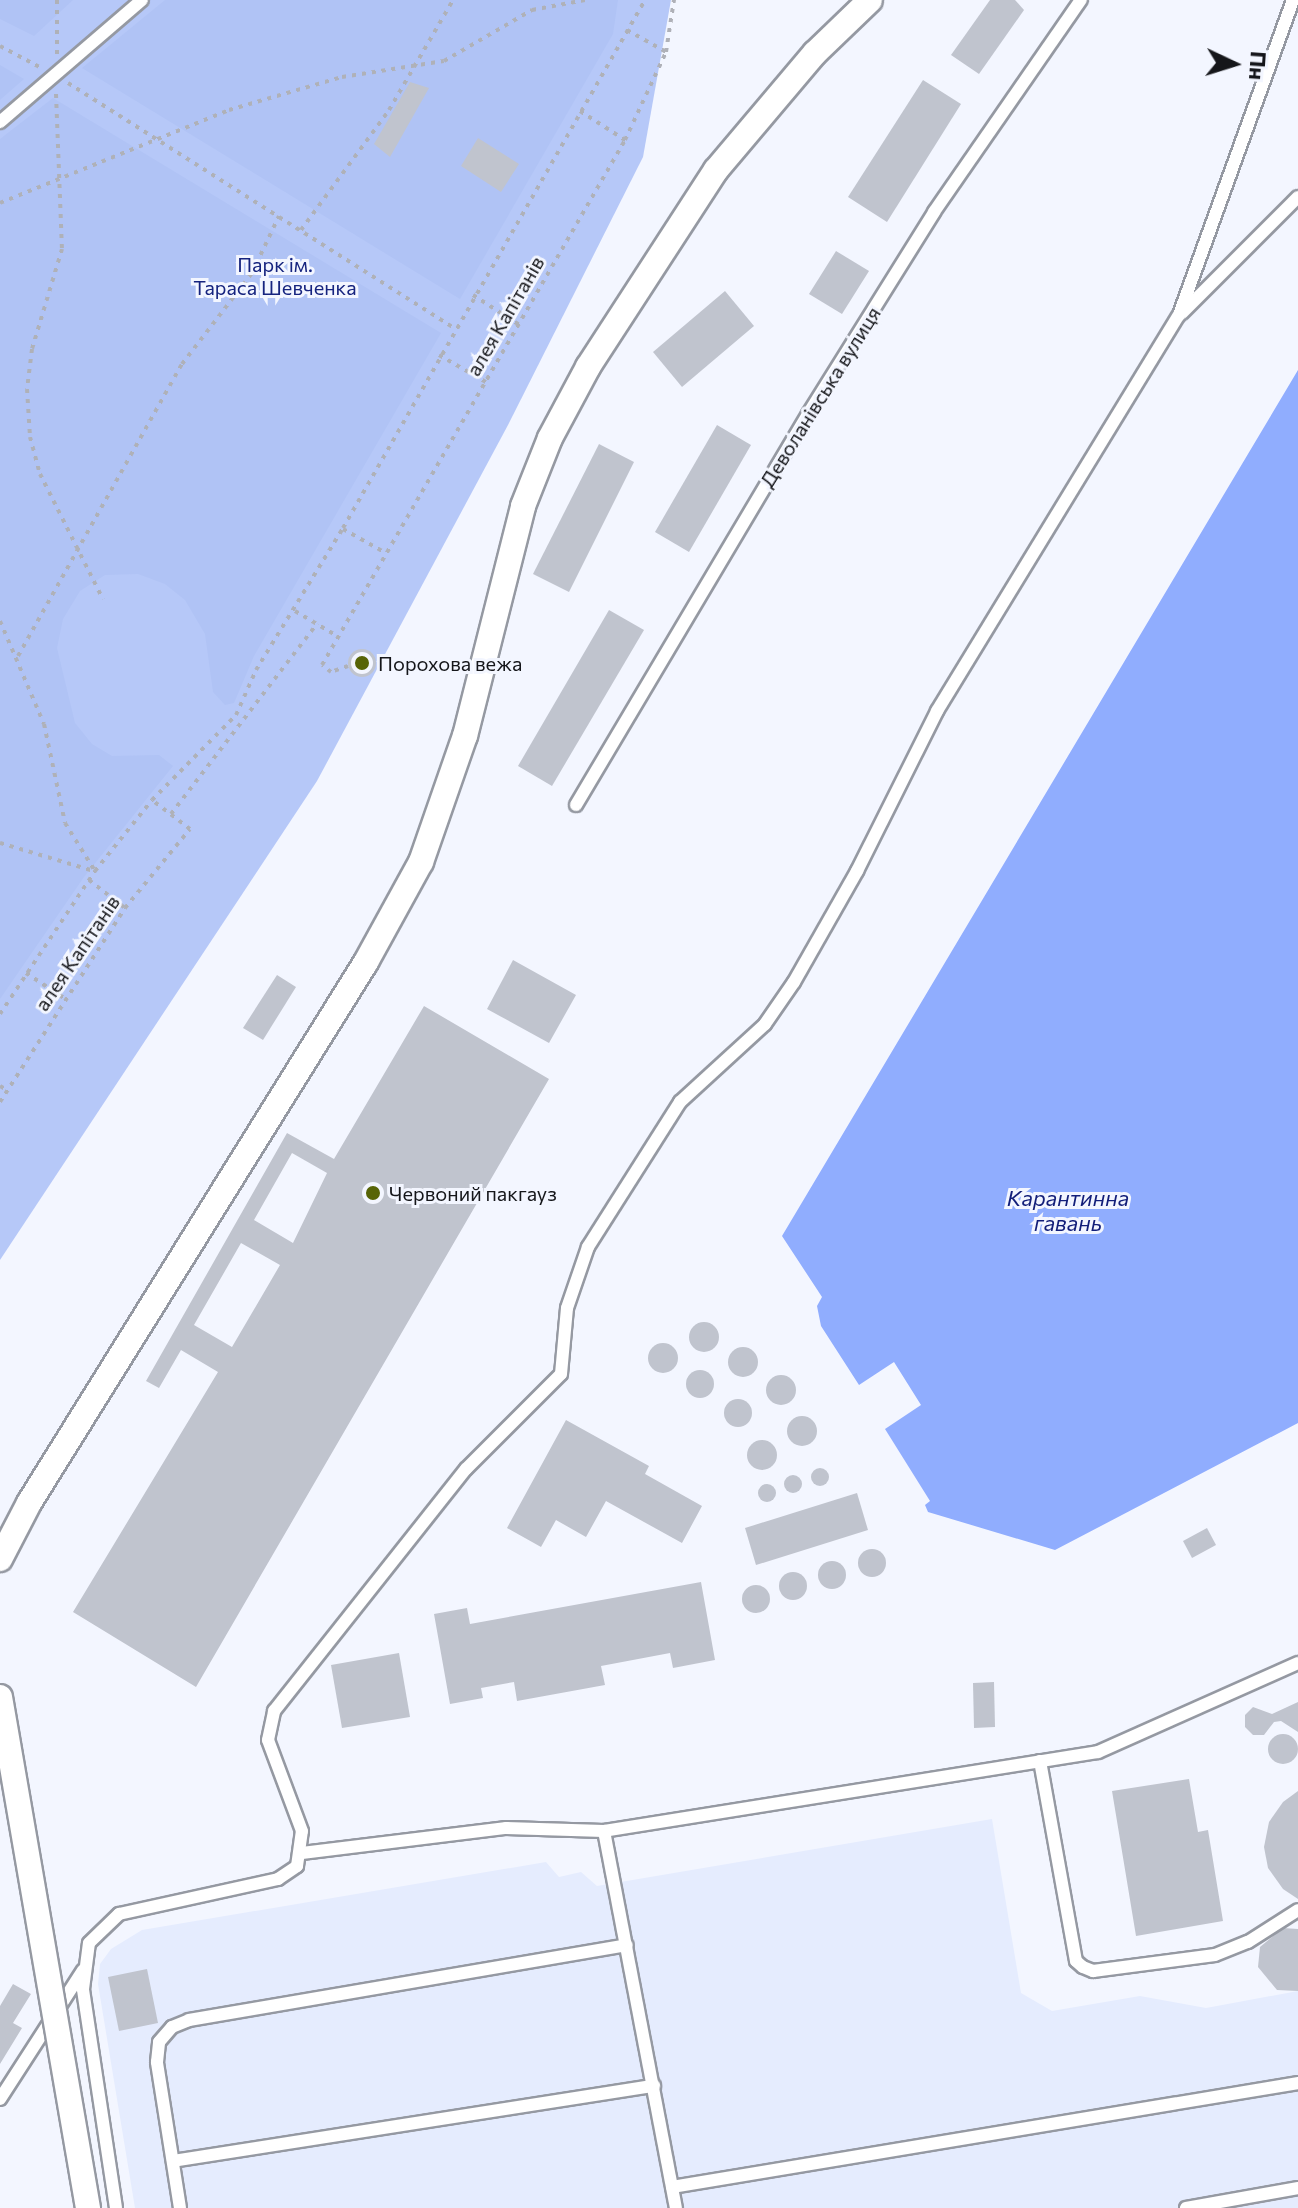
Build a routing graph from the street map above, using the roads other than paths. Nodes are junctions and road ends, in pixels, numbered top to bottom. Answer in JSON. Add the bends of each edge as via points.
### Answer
{"nodes":[{"id":1,"x":142,"y":0,"type":"edge"},
{"id":2,"x":870,"y":0,"type":"edge"},
{"id":3,"x":1081,"y":0,"type":"edge"},
{"id":4,"x":1293,"y":0,"type":"edge"},
{"id":5,"x":0,"y":122,"type":"edge"},
{"id":6,"x":1298,"y":197,"type":"edge"},
{"id":7,"x":1179,"y":315,"type":"junction"},
{"id":8,"x":576,"y":805,"type":"dead end"},
{"id":9,"x":0,"y":1559,"type":"edge"},
{"id":10,"x":1298,"y":1663,"type":"edge"},
{"id":11,"x":0,"y":1697,"type":"edge"},
{"id":12,"x":1040,"y":1761,"type":"junction"},
{"id":13,"x":604,"y":1831,"type":"junction"},
{"id":14,"x":302,"y":1853,"type":"junction"},
{"id":15,"x":1298,"y":1910,"type":"edge"},
{"id":16,"x":627,"y":1945,"type":"junction"},
{"id":17,"x":83,"y":1970,"type":"junction"},
{"id":18,"x":1298,"y":2083,"type":"edge"},
{"id":19,"x":654,"y":2086,"type":"junction"},
{"id":20,"x":0,"y":2099,"type":"edge"},
{"id":21,"x":173,"y":2161,"type":"junction"},
{"id":22,"x":672,"y":2187,"type":"junction"},
{"id":23,"x":1298,"y":2188,"type":"edge"},
{"id":24,"x":88,"y":2208,"type":"edge"},
{"id":25,"x":116,"y":2208,"type":"edge"},
{"id":26,"x":180,"y":2208,"type":"edge"},
{"id":27,"x":676,"y":2208,"type":"edge"},
{"id":28,"x":1186,"y":2208,"type":"edge"}],
"edges":[{"from":1,"to":5,"type":"lane"},
{"from":2,"to":9,"type":"street","via":[[815,53],[716,170],[588,367],[550,438],[523,506],[465,736],[421,862],[366,962]]},
{"from":3,"to":8,"type":"lane","name":"Деволанівська вулиця","via":[[934,212]]},
{"from":4,"to":7,"type":"lane"},
{"from":6,"to":7,"type":"lane"},
{"from":7,"to":14,"type":"lane","via":[[937,711],[794,982],[765,1024],[680,1102],[588,1247],[567,1308],[561,1374],[466,1469],[274,1711],[268,1740],[299,1822]]},
{"from":10,"to":12,"type":"lane","via":[[1139,1738],[1098,1752]]},
{"from":11,"to":24,"type":"street","bridge":true},
{"from":12,"to":13,"type":"lane"},
{"from":12,"to":15,"type":"lane","via":[[1076,1961],[1083,1967],[1093,1971],[1215,1955],[1248,1942]]},
{"from":13,"to":14,"type":"lane","via":[[506,1828]]},
{"from":13,"to":16,"type":"lane"},
{"from":14,"to":17,"type":"lane","via":[[294,1871],[278,1879],[119,1914],[95,1934]]},
{"from":16,"to":19,"type":"lane"},
{"from":16,"to":21,"type":"lane","via":[[172,2027],[159,2042],[157,2062]]},
{"from":17,"to":20,"type":"lane"},
{"from":17,"to":25,"type":"lane"},
{"from":18,"to":22,"type":"lane"},
{"from":19,"to":21,"type":"lane"},
{"from":19,"to":22,"type":"lane"},
{"from":21,"to":26,"type":"lane"},
{"from":22,"to":27,"type":"lane"},
{"from":23,"to":28,"type":"lane"}]}
